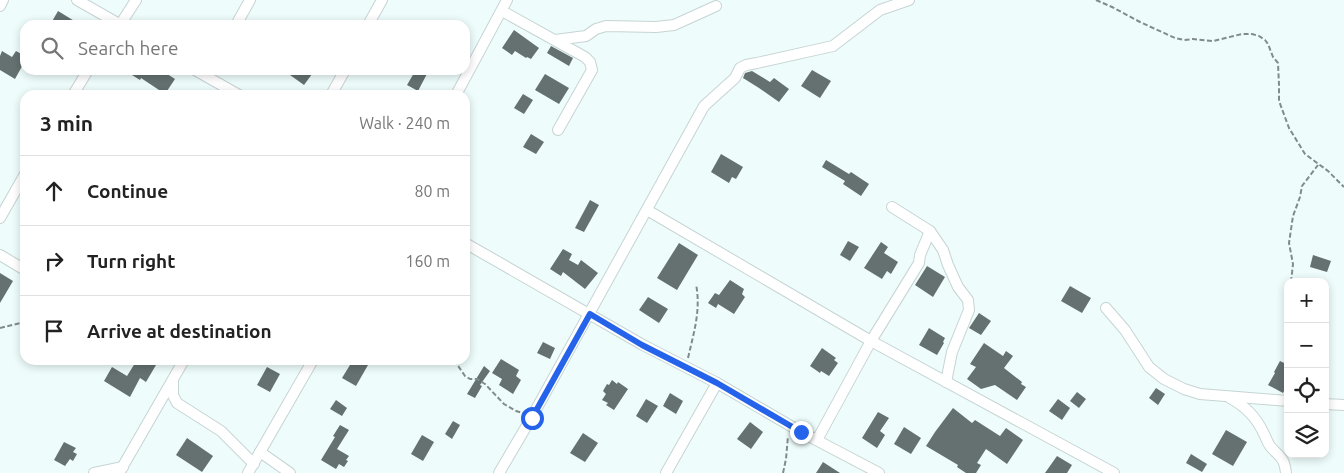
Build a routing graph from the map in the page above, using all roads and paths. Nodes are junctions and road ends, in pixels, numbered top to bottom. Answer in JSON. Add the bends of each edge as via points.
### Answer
{"nodes":[{"id":1,"x":4,"y":0,"type":"edge"},
{"id":2,"x":76,"y":0,"type":"edge"},
{"id":3,"x":136,"y":0,"type":"edge"},
{"id":4,"x":250,"y":0,"type":"edge"},
{"id":5,"x":382,"y":0,"type":"edge"},
{"id":6,"x":507,"y":0,"type":"edge"},
{"id":7,"x":909,"y":0,"type":"edge"},
{"id":8,"x":1096,"y":0,"type":"edge"},
{"id":9,"x":0,"y":6,"type":"edge"},
{"id":10,"x":716,"y":6,"type":"dead end"},
{"id":11,"x":502,"y":11,"type":"junction"},
{"id":12,"x":111,"y":20,"type":"edge"},
{"id":13,"x":123,"y":20,"type":"edge"},
{"id":14,"x":239,"y":20,"type":"edge"},
{"id":15,"x":371,"y":20,"type":"edge"},
{"id":16,"x":555,"y":40,"type":"junction"},
{"id":17,"x":470,"y":69,"type":"edge"},
{"id":18,"x":85,"y":75,"type":"edge"},
{"id":19,"x":212,"y":75,"type":"edge"},
{"id":20,"x":341,"y":75,"type":"edge"},
{"id":21,"x":467,"y":75,"type":"edge"},
{"id":22,"x":76,"y":90,"type":"edge"},
{"id":23,"x":233,"y":90,"type":"edge"},
{"id":24,"x":334,"y":90,"type":"edge"},
{"id":25,"x":459,"y":90,"type":"edge"},
{"id":26,"x":558,"y":130,"type":"dead end"},
{"id":27,"x":1318,"y":164,"type":"junction"},
{"id":28,"x":20,"y":183,"type":"edge"},
{"id":29,"x":1344,"y":188,"type":"edge"},
{"id":30,"x":892,"y":207,"type":"dead end"},
{"id":31,"x":647,"y":210,"type":"junction"},
{"id":32,"x":0,"y":218,"type":"edge"},
{"id":33,"x":930,"y":231,"type":"junction"},
{"id":34,"x":470,"y":246,"type":"edge"},
{"id":35,"x":0,"y":255,"type":"edge"},
{"id":36,"x":20,"y":267,"type":"edge"},
{"id":37,"x":1291,"y":278,"type":"edge"},
{"id":38,"x":696,"y":284,"type":"dead end"},
{"id":39,"x":1106,"y":308,"type":"dead end"},
{"id":40,"x":590,"y":314,"type":"junction"},
{"id":41,"x":20,"y":323,"type":"edge"},
{"id":42,"x":0,"y":328,"type":"edge"},
{"id":43,"x":871,"y":342,"type":"junction"},
{"id":44,"x":181,"y":365,"type":"edge"},
{"id":45,"x":310,"y":365,"type":"edge"},
{"id":46,"x":457,"y":365,"type":"edge"},
{"id":47,"x":686,"y":367,"type":"junction"},
{"id":48,"x":172,"y":379,"type":"junction"},
{"id":49,"x":946,"y":382,"type":"junction"},
{"id":50,"x":717,"y":383,"type":"junction"},
{"id":51,"x":1227,"y":396,"type":"junction"},
{"id":52,"x":1284,"y":401,"type":"edge"},
{"id":53,"x":1329,"y":404,"type":"edge"},
{"id":54,"x":1344,"y":406,"type":"edge"},
{"id":55,"x":532,"y":418,"type":"junction"},
{"id":56,"x":787,"y":424,"type":"junction"},
{"id":57,"x":817,"y":440,"type":"junction"},
{"id":58,"x":260,"y":452,"type":"junction"},
{"id":59,"x":251,"y":468,"type":"edge"},
{"id":60,"x":121,"y":470,"type":"edge"},
{"id":61,"x":94,"y":473,"type":"edge"},
{"id":62,"x":290,"y":473,"type":"edge"},
{"id":63,"x":499,"y":473,"type":"edge"},
{"id":64,"x":666,"y":473,"type":"edge"},
{"id":65,"x":783,"y":473,"type":"edge"},
{"id":66,"x":879,"y":473,"type":"edge"},
{"id":67,"x":1114,"y":473,"type":"edge"},
{"id":68,"x":1286,"y":473,"type":"edge"}],
"edges":[{"from":1,"to":9,"type":"street"},
{"from":2,"to":12,"type":"street"},
{"from":3,"to":13,"type":"street"},
{"from":4,"to":14,"type":"street"},
{"from":5,"to":15,"type":"street"},
{"from":6,"to":11,"type":"street"},
{"from":7,"to":31,"type":"street","via":[[880,10],[833,46],[740,68],[736,78],[704,106]]},
{"from":8,"to":27,"type":"path","via":[[1174,38],[1213,41],[1252,34],[1265,40],[1278,63],[1279,102],[1289,128],[1305,154]]},
{"from":10,"to":16,"type":"street","via":[[674,25],[606,26],[586,36]]},
{"from":11,"to":16,"type":"street"},
{"from":11,"to":17,"type":"street"},
{"from":16,"to":26,"type":"street","via":[[586,57],[592,70]]},
{"from":18,"to":22,"type":"street"},
{"from":19,"to":23,"type":"street"},
{"from":20,"to":24,"type":"street"},
{"from":21,"to":25,"type":"street"},
{"from":27,"to":29,"type":"path"},
{"from":27,"to":37,"type":"path","via":[[1302,186],[1293,216],[1289,243],[1293,264]]},
{"from":28,"to":32,"type":"street"},
{"from":30,"to":33,"type":"street"},
{"from":31,"to":40,"type":"street"},
{"from":31,"to":43,"type":"street"},
{"from":33,"to":43,"type":"street","via":[[919,263]]},
{"from":33,"to":49,"type":"street","via":[[968,300],[969,310],[952,352]]},
{"from":34,"to":40,"type":"street"},
{"from":35,"to":36,"type":"street"},
{"from":38,"to":47,"type":"path","via":[[698,316]]},
{"from":39,"to":51,"type":"street","via":[[1149,367],[1164,380],[1200,394]]},
{"from":40,"to":47,"type":"street"},
{"from":40,"to":55,"type":"street"},
{"from":41,"to":42,"type":"path"},
{"from":43,"to":49,"type":"street"},
{"from":43,"to":57,"type":"street"},
{"from":44,"to":48,"type":"street"},
{"from":45,"to":58,"type":"street"},
{"from":46,"to":55,"type":"path","via":[[465,376],[485,384],[504,404]]},
{"from":47,"to":50,"type":"street"},
{"from":48,"to":59,"type":"street","via":[[176,404],[221,431]]},
{"from":48,"to":60,"type":"street"},
{"from":49,"to":67,"type":"street"},
{"from":50,"to":56,"type":"street"},
{"from":50,"to":64,"type":"street"},
{"from":51,"to":52,"type":"street"},
{"from":51,"to":68,"type":"street","via":[[1242,404],[1255,418],[1269,446],[1284,462]]},
{"from":53,"to":54,"type":"street"},
{"from":55,"to":63,"type":"street"},
{"from":56,"to":57,"type":"street"},
{"from":56,"to":65,"type":"path","via":[[788,445]]},
{"from":57,"to":66,"type":"street"},
{"from":58,"to":59,"type":"street"},
{"from":58,"to":62,"type":"street"},
{"from":60,"to":61,"type":"street"}]}
